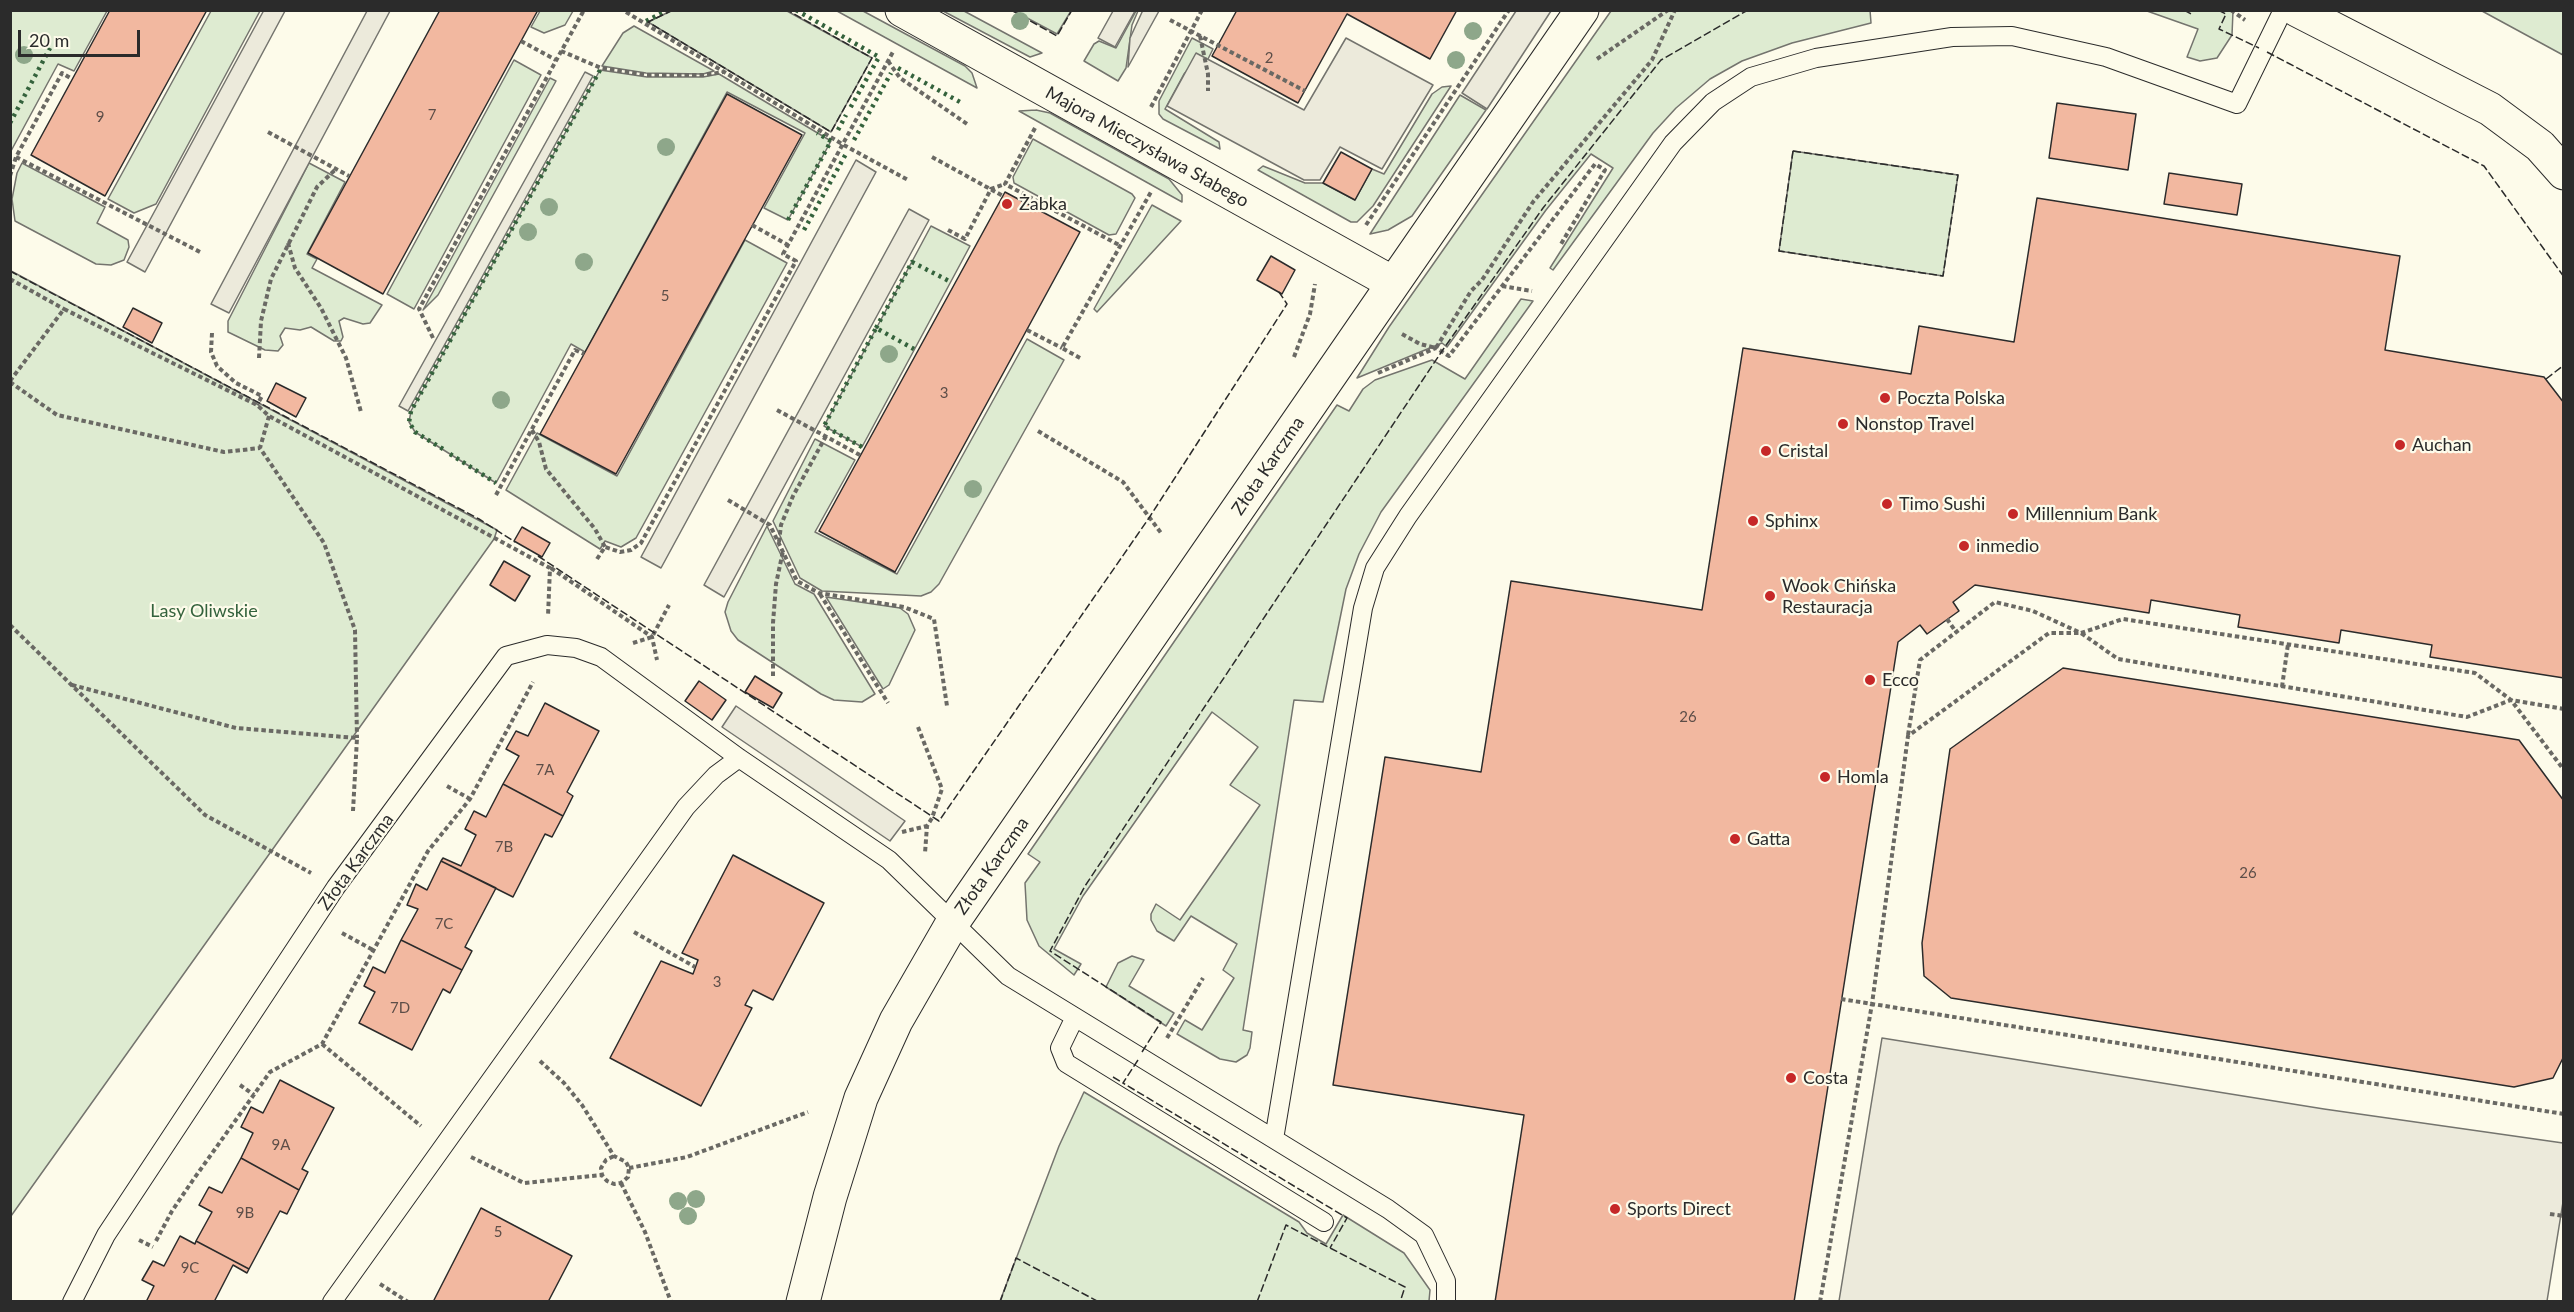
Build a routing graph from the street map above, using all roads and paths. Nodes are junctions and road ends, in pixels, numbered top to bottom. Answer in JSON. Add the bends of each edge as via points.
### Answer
{"nodes":[{"id":1,"x":584,"y":10,"type":"edge"},
{"id":2,"x":902,"y":10,"type":"edge"},
{"id":3,"x":1202,"y":10,"type":"edge"},
{"id":4,"x":1582,"y":10,"type":"edge"},
{"id":5,"x":1675,"y":10,"type":"edge"},
{"id":6,"x":2283,"y":10,"type":"edge"},
{"id":7,"x":2297,"y":10,"type":"edge"},
{"id":8,"x":626,"y":12,"type":"dead end"},
{"id":9,"x":1506,"y":12,"type":"edge"},
{"id":10,"x":1170,"y":20,"type":"dead end"},
{"id":11,"x":1191,"y":31,"type":"junction"},
{"id":12,"x":1200,"y":35,"type":"junction"},
{"id":13,"x":521,"y":41,"type":"dead end"},
{"id":14,"x":894,"y":50,"type":"dead end"},
{"id":15,"x":561,"y":51,"type":"junction"},
{"id":16,"x":556,"y":60,"type":"junction"},
{"id":17,"x":888,"y":60,"type":"junction"},
{"id":18,"x":724,"y":72,"type":"junction"},
{"id":19,"x":72,"y":79,"type":"dead end"},
{"id":20,"x":1208,"y":91,"type":"dead end"},
{"id":21,"x":1305,"y":91,"type":"dead end"},
{"id":22,"x":1151,"y":108,"type":"dead end"},
{"id":23,"x":967,"y":124,"type":"dead end"},
{"id":24,"x":1035,"y":128,"type":"dead end"},
{"id":25,"x":268,"y":132,"type":"dead end"},
{"id":26,"x":842,"y":144,"type":"junction"},
{"id":27,"x":16,"y":157,"type":"junction"},
{"id":28,"x":932,"y":157,"type":"dead end"},
{"id":29,"x":336,"y":169,"type":"junction"},
{"id":30,"x":2564,"y":173,"type":"edge"},
{"id":31,"x":10,"y":176,"type":"edge"},
{"id":32,"x":349,"y":176,"type":"dead end"},
{"id":33,"x":908,"y":180,"type":"dead end"},
{"id":34,"x":1005,"y":183,"type":"junction"},
{"id":35,"x":991,"y":189,"type":"junction"},
{"id":36,"x":1151,"y":192,"type":"dead end"},
{"id":37,"x":1003,"y":196,"type":"dead end"},
{"id":38,"x":752,"y":225,"type":"dead end"},
{"id":39,"x":948,"y":230,"type":"dead end"},
{"id":40,"x":1363,"y":230,"type":"dead end"},
{"id":41,"x":288,"y":242,"type":"junction"},
{"id":42,"x":788,"y":245,"type":"junction"},
{"id":43,"x":1121,"y":246,"type":"junction"},
{"id":44,"x":1557,"y":251,"type":"dead end"},
{"id":45,"x":201,"y":253,"type":"dead end"},
{"id":46,"x":1316,"y":277,"type":"dead end"},
{"id":47,"x":10,"y":279,"type":"edge"},
{"id":48,"x":1393,"y":283,"type":"junction"},
{"id":49,"x":1502,"y":286,"type":"junction"},
{"id":50,"x":1533,"y":291,"type":"dead end"},
{"id":51,"x":64,"y":309,"type":"junction"},
{"id":52,"x":1370,"y":315,"type":"junction"},
{"id":53,"x":1027,"y":330,"type":"dead end"},
{"id":54,"x":212,"y":333,"type":"dead end"},
{"id":55,"x":433,"y":338,"type":"dead end"},
{"id":56,"x":1062,"y":348,"type":"junction"},
{"id":57,"x":1436,"y":348,"type":"junction"},
{"id":58,"x":584,"y":354,"type":"dead end"},
{"id":59,"x":259,"y":358,"type":"dead end"},
{"id":60,"x":1080,"y":358,"type":"dead end"},
{"id":61,"x":1294,"y":358,"type":"dead end"},
{"id":62,"x":1369,"y":377,"type":"dead end"},
{"id":63,"x":10,"y":382,"type":"edge"},
{"id":64,"x":258,"y":405,"type":"junction"},
{"id":65,"x":777,"y":410,"type":"dead end"},
{"id":66,"x":361,"y":412,"type":"dead end"},
{"id":67,"x":269,"y":416,"type":"junction"},
{"id":68,"x":532,"y":430,"type":"junction"},
{"id":69,"x":1038,"y":431,"type":"dead end"},
{"id":70,"x":826,"y":436,"type":"junction"},
{"id":71,"x":260,"y":448,"type":"junction"},
{"id":72,"x":860,"y":456,"type":"dead end"},
{"id":73,"x":496,"y":495,"type":"dead end"},
{"id":74,"x":728,"y":500,"type":"dead end"},
{"id":75,"x":1161,"y":533,"type":"dead end"},
{"id":76,"x":779,"y":542,"type":"junction"},
{"id":77,"x":605,"y":547,"type":"junction"},
{"id":78,"x":783,"y":550,"type":"junction"},
{"id":79,"x":597,"y":560,"type":"dead end"},
{"id":80,"x":550,"y":568,"type":"junction"},
{"id":81,"x":819,"y":593,"type":"junction"},
{"id":82,"x":669,"y":605,"type":"dead end"},
{"id":83,"x":1947,"y":619,"type":"dead end"},
{"id":84,"x":10,"y":626,"type":"edge"},
{"id":85,"x":1956,"y":632,"type":"junction"},
{"id":86,"x":2081,"y":633,"type":"junction"},
{"id":87,"x":652,"y":637,"type":"junction"},
{"id":88,"x":2288,"y":644,"type":"junction"},
{"id":89,"x":547,"y":645,"type":"junction"},
{"id":90,"x":772,"y":676,"type":"dead end"},
{"id":91,"x":537,"y":679,"type":"dead end"},
{"id":92,"x":71,"y":685,"type":"junction"},
{"id":93,"x":2282,"y":687,"type":"junction"},
{"id":94,"x":2511,"y":700,"type":"junction"},
{"id":95,"x":888,"y":703,"type":"dead end"},
{"id":96,"x":667,"y":704,"type":"junction"},
{"id":97,"x":947,"y":706,"type":"dead end"},
{"id":98,"x":2564,"y":709,"type":"edge"},
{"id":99,"x":918,"y":727,"type":"dead end"},
{"id":100,"x":1908,"y":736,"type":"junction"},
{"id":101,"x":357,"y":738,"type":"junction"},
{"id":102,"x":739,"y":758,"type":"junction"},
{"id":103,"x":2564,"y":770,"type":"edge"},
{"id":104,"x":378,"y":830,"type":"junction"},
{"id":105,"x":931,"y":861,"type":"dead end"},
{"id":106,"x":336,"y":887,"type":"junction"},
{"id":107,"x":954,"y":922,"type":"junction"},
{"id":108,"x":337,"y":930,"type":"dead end"},
{"id":109,"x":639,"y":936,"type":"dead end"},
{"id":110,"x":373,"y":950,"type":"junction"},
{"id":111,"x":695,"y":967,"type":"dead end"},
{"id":112,"x":1203,"y":978,"type":"dead end"},
{"id":113,"x":1841,"y":999,"type":"dead end"},
{"id":114,"x":1872,"y":1004,"type":"junction"},
{"id":115,"x":1075,"y":1017,"type":"junction"},
{"id":116,"x":1167,"y":1038,"type":"dead end"},
{"id":117,"x":322,"y":1044,"type":"junction"},
{"id":118,"x":544,"y":1064,"type":"dead end"},
{"id":119,"x":246,"y":1090,"type":"dead end"},
{"id":120,"x":254,"y":1095,"type":"junction"},
{"id":121,"x":808,"y":1112,"type":"dead end"},
{"id":122,"x":2564,"y":1114,"type":"edge"},
{"id":123,"x":417,"y":1122,"type":"dead end"},
{"id":124,"x":1274,"y":1139,"type":"junction"},
{"id":125,"x":614,"y":1156,"type":"junction"},
{"id":126,"x":477,"y":1160,"type":"dead end"},
{"id":127,"x":629,"y":1168,"type":"junction"},
{"id":128,"x":602,"y":1176,"type":"junction"},
{"id":129,"x":621,"y":1183,"type":"junction"},
{"id":130,"x":2550,"y":1214,"type":"dead end"},
{"id":131,"x":2564,"y":1216,"type":"edge"},
{"id":132,"x":1324,"y":1222,"type":"dead end"},
{"id":133,"x":156,"y":1241,"type":"dead end"},
{"id":134,"x":143,"y":1242,"type":"dead end"},
{"id":135,"x":153,"y":1247,"type":"dead end"},
{"id":136,"x":389,"y":1290,"type":"dead end"},
{"id":137,"x":72,"y":1302,"type":"edge"},
{"id":138,"x":332,"y":1302,"type":"edge"},
{"id":139,"x":408,"y":1302,"type":"edge"},
{"id":140,"x":670,"y":1302,"type":"edge"},
{"id":141,"x":803,"y":1302,"type":"edge"},
{"id":142,"x":1446,"y":1302,"type":"edge"},
{"id":143,"x":1820,"y":1302,"type":"edge"}],
"edges":[{"from":1,"to":15,"type":"path"},
{"from":2,"to":48,"type":"street","name":"Majora Mieczysława Słabego"},
{"from":3,"to":11,"type":"path"},
{"from":4,"to":48,"type":"street","name":"Złota Karczma"},
{"from":5,"to":57,"type":"path","via":[[1652,60],[1533,202]]},
{"from":6,"to":124,"type":"lane","via":[[2236,104],[2106,57],[2012,36],[1952,37],[1816,58],[1751,77],[1713,102],[1673,143],[1375,568],[1363,608]]},
{"from":7,"to":30,"type":"street","via":[[2490,109],[2540,146]]},
{"from":8,"to":18,"type":"path"},
{"from":9,"to":40,"type":"path"},
{"from":10,"to":11,"type":"path"},
{"from":11,"to":12,"type":"path"},
{"from":11,"to":22,"type":"path"},
{"from":12,"to":20,"type":"path"},
{"from":12,"to":21,"type":"path"},
{"from":13,"to":16,"type":"path"},
{"from":14,"to":17,"type":"path"},
{"from":15,"to":16,"type":"path"},
{"from":15,"to":18,"type":"path","via":[[601,68],[647,75]]},
{"from":16,"to":55,"type":"path","via":[[419,309]]},
{"from":17,"to":23,"type":"path","via":[[900,78]]},
{"from":17,"to":26,"type":"path"},
{"from":18,"to":26,"type":"path"},
{"from":19,"to":27,"type":"path","via":[[62,73]]},
{"from":24,"to":34,"type":"path"},
{"from":25,"to":29,"type":"path"},
{"from":26,"to":33,"type":"path"},
{"from":26,"to":42,"type":"path"},
{"from":27,"to":31,"type":"path"},
{"from":27,"to":45,"type":"path"},
{"from":28,"to":35,"type":"path"},
{"from":29,"to":32,"type":"path"},
{"from":29,"to":41,"type":"path","via":[[316,187]]},
{"from":34,"to":35,"type":"path"},
{"from":34,"to":43,"type":"path"},
{"from":35,"to":37,"type":"path"},
{"from":35,"to":39,"type":"path","via":[[965,239]]},
{"from":36,"to":43,"type":"path"},
{"from":38,"to":42,"type":"path"},
{"from":41,"to":59,"type":"path","via":[[271,279],[261,321]]},
{"from":41,"to":66,"type":"path","via":[[295,268],[346,358]]},
{"from":42,"to":77,"type":"path","via":[[783,254],[796,261],[641,543],[620,552]]},
{"from":43,"to":56,"type":"path"},
{"from":44,"to":49,"type":"path","via":[[1605,170],[1595,164]]},
{"from":46,"to":61,"type":"path","via":[[1310,314]]},
{"from":47,"to":51,"type":"path"},
{"from":48,"to":52,"type":"street","name":"Złota Karczma"},
{"from":49,"to":50,"type":"path"},
{"from":49,"to":57,"type":"path","via":[[1449,356]]},
{"from":51,"to":63,"type":"path"},
{"from":51,"to":64,"type":"path"},
{"from":52,"to":57,"type":"path","via":[[1420,344]]},
{"from":52,"to":107,"type":"street","name":"Złota Karczma"},
{"from":53,"to":56,"type":"path"},
{"from":54,"to":64,"type":"path","via":[[211,352],[218,366],[236,382],[262,396]]},
{"from":56,"to":60,"type":"path"},
{"from":57,"to":62,"type":"path"},
{"from":58,"to":68,"type":"path","via":[[575,350]]},
{"from":63,"to":71,"type":"path","via":[[57,415],[224,452]]},
{"from":64,"to":67,"type":"path"},
{"from":65,"to":70,"type":"path"},
{"from":67,"to":71,"type":"path"},
{"from":67,"to":80,"type":"path"},
{"from":68,"to":73,"type":"path"},
{"from":68,"to":77,"type":"path","via":[[546,469]]},
{"from":69,"to":75,"type":"path","via":[[1123,482]]},
{"from":70,"to":72,"type":"path"},
{"from":70,"to":76,"type":"path","via":[[789,505]]},
{"from":71,"to":101,"type":"path","via":[[324,543],[355,630]]},
{"from":74,"to":76,"type":"path","via":[[770,525]]},
{"from":76,"to":78,"type":"path"},
{"from":77,"to":79,"type":"path"},
{"from":78,"to":81,"type":"path","via":[[797,581]]},
{"from":78,"to":90,"type":"path","via":[[776,584]]},
{"from":80,"to":87,"type":"path"},
{"from":80,"to":89,"type":"path"},
{"from":81,"to":95,"type":"path"},
{"from":81,"to":97,"type":"path","via":[[904,606],[934,619]]},
{"from":82,"to":87,"type":"path"},
{"from":83,"to":85,"type":"path"},
{"from":84,"to":92,"type":"path"},
{"from":85,"to":86,"type":"path","via":[[1995,602],[2033,611]]},
{"from":85,"to":100,"type":"path","via":[[1920,660]]},
{"from":86,"to":88,"type":"path","via":[[2123,619]]},
{"from":86,"to":93,"type":"path","via":[[2118,660]]},
{"from":86,"to":100,"type":"path","via":[[2049,633]]},
{"from":87,"to":96,"type":"path"},
{"from":88,"to":93,"type":"path"},
{"from":88,"to":94,"type":"path","via":[[2475,673]]},
{"from":89,"to":96,"type":"lane","name":"Złota Karczma","via":[[576,648],[601,657]]},
{"from":89,"to":104,"type":"lane","name":"Złota Karczma","via":[[506,656]]},
{"from":91,"to":110,"type":"path","via":[[531,683],[470,799],[428,850]]},
{"from":92,"to":101,"type":"path","via":[[236,728]]},
{"from":92,"to":106,"type":"path","via":[[205,815]]},
{"from":93,"to":94,"type":"path","via":[[2467,717]]},
{"from":94,"to":98,"type":"path"},
{"from":94,"to":103,"type":"path"},
{"from":96,"to":102,"type":"lane","name":"Złota Karczma"},
{"from":99,"to":105,"type":"path","via":[[942,789],[927,826],[925,855]]},
{"from":100,"to":114,"type":"path"},
{"from":101,"to":104,"type":"path","via":[[353,812]]},
{"from":102,"to":107,"type":"lane","name":"Złota Karczma","via":[[888,860]]},
{"from":102,"to":138,"type":"lane","via":[[716,775],[686,807]]},
{"from":104,"to":106,"type":"lane","name":"Złota Karczma"},
{"from":106,"to":137,"type":"lane","name":"Złota Karczma","via":[[106,1235]]},
{"from":107,"to":115,"type":"lane","via":[[1008,976]]},
{"from":107,"to":141,"type":"street","name":"Złota Karczma","via":[[896,1021],[861,1098]]},
{"from":108,"to":110,"type":"path"},
{"from":109,"to":111,"type":"path"},
{"from":110,"to":117,"type":"path"},
{"from":112,"to":116,"type":"path"},
{"from":113,"to":114,"type":"path"},
{"from":114,"to":122,"type":"path"},
{"from":114,"to":143,"type":"path"},
{"from":115,"to":124,"type":"lane"},
{"from":115,"to":132,"type":"lane","via":[[1060,1048],[1066,1063]]},
{"from":117,"to":120,"type":"path","via":[[270,1072]]},
{"from":117,"to":123,"type":"path"},
{"from":118,"to":125,"type":"path","via":[[582,1105]]},
{"from":119,"to":120,"type":"path"},
{"from":120,"to":133,"type":"path","via":[[172,1211]]},
{"from":121,"to":127,"type":"path","via":[[687,1157]]},
{"from":124,"to":142,"type":"lane","via":[[1424,1235],[1446,1281]]},
{"from":125,"to":127,"type":"path"},
{"from":125,"to":128,"type":"path","via":[[606,1160]]},
{"from":126,"to":128,"type":"path","via":[[524,1183]]},
{"from":127,"to":129,"type":"path","via":[[628,1177]]},
{"from":128,"to":129,"type":"path","via":[[614,1184]]},
{"from":129,"to":140,"type":"path","via":[[645,1232]]},
{"from":130,"to":131,"type":"path"},
{"from":134,"to":135,"type":"path"},
{"from":136,"to":139,"type":"path"}]}
